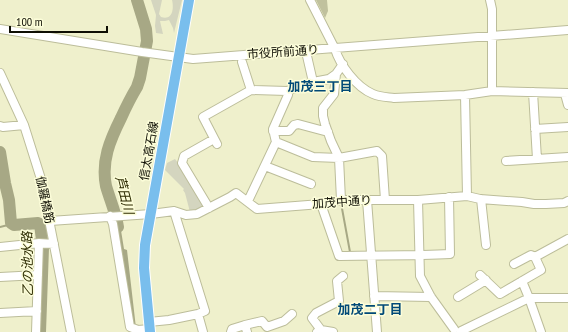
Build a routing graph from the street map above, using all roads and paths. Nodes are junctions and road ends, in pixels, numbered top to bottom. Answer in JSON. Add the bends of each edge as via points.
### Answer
{"nodes":[{"id":1,"x":189,"y":0,"type":"edge"},
{"id":2,"x":310,"y":0,"type":"edge"},
{"id":3,"x":490,"y":0,"type":"edge"},
{"id":4,"x":0,"y":29,"type":"edge"},
{"id":5,"x":568,"y":30,"type":"edge"},
{"id":6,"x":492,"y":36,"type":"junction"},
{"id":7,"x":335,"y":49,"type":"junction"},
{"id":8,"x":307,"y":56,"type":"dead end"},
{"id":9,"x":178,"y":58,"type":"junction"},
{"id":10,"x":242,"y":62,"type":"dead end"},
{"id":11,"x":343,"y":64,"type":"junction"},
{"id":12,"x":0,"y":73,"type":"edge"},
{"id":13,"x":336,"y":74,"type":"junction"},
{"id":14,"x":313,"y":82,"type":"junction"},
{"id":15,"x":251,"y":90,"type":"junction"},
{"id":16,"x":288,"y":91,"type":"junction"},
{"id":17,"x":492,"y":91,"type":"junction"},
{"id":18,"x":533,"y":92,"type":"junction"},
{"id":19,"x":567,"y":93,"type":"edge"},
{"id":20,"x":465,"y":95,"type":"junction"},
{"id":21,"x":568,"y":105,"type":"edge"},
{"id":22,"x":24,"y":125,"type":"junction"},
{"id":23,"x":0,"y":126,"type":"edge"},
{"id":24,"x":568,"y":127,"type":"edge"},
{"id":25,"x":535,"y":129,"type":"junction"},
{"id":26,"x":273,"y":131,"type":"junction"},
{"id":27,"x":328,"y":132,"type":"junction"},
{"id":28,"x":276,"y":142,"type":"junction"},
{"id":29,"x":568,"y":157,"type":"edge"},
{"id":30,"x":339,"y":158,"type":"junction"},
{"id":31,"x":537,"y":159,"type":"junction"},
{"id":32,"x":506,"y":161,"type":"dead end"},
{"id":33,"x":265,"y":166,"type":"junction"},
{"id":34,"x":311,"y":184,"type":"dead end"},
{"id":35,"x":467,"y":196,"type":"junction"},
{"id":36,"x":449,"y":197,"type":"junction"},
{"id":37,"x":481,"y":199,"type":"junction"},
{"id":38,"x":341,"y":200,"type":"junction"},
{"id":39,"x":367,"y":200,"type":"junction"},
{"id":40,"x":385,"y":200,"type":"junction"},
{"id":41,"x":418,"y":200,"type":"junction"},
{"id":42,"x":248,"y":201,"type":"junction"},
{"id":43,"x":568,"y":201,"type":"edge"},
{"id":44,"x":320,"y":204,"type":"junction"},
{"id":45,"x":209,"y":208,"type":"junction"},
{"id":46,"x":174,"y":211,"type":"junction"},
{"id":47,"x":151,"y":214,"type":"junction"},
{"id":48,"x":113,"y":216,"type":"junction"},
{"id":49,"x":50,"y":221,"type":"junction"},
{"id":50,"x":568,"y":239,"type":"edge"},
{"id":51,"x":41,"y":243,"type":"junction"},
{"id":52,"x":54,"y":244,"type":"junction"},
{"id":53,"x":0,"y":247,"type":"edge"},
{"id":54,"x":477,"y":247,"type":"dead end"},
{"id":55,"x":371,"y":255,"type":"junction"},
{"id":56,"x":419,"y":255,"type":"junction"},
{"id":57,"x":535,"y":257,"type":"junction"},
{"id":58,"x":514,"y":264,"type":"dead end"},
{"id":59,"x":38,"y":275,"type":"junction"},
{"id":60,"x":343,"y":276,"type":"dead end"},
{"id":61,"x":0,"y":277,"type":"edge"},
{"id":62,"x":522,"y":282,"type":"junction"},
{"id":63,"x":374,"y":296,"type":"junction"},
{"id":64,"x":431,"y":297,"type":"junction"},
{"id":65,"x":458,"y":297,"type":"dead end"},
{"id":66,"x":529,"y":298,"type":"junction"},
{"id":67,"x":568,"y":298,"type":"edge"},
{"id":68,"x":37,"y":311,"type":"junction"},
{"id":69,"x":0,"y":313,"type":"edge"},
{"id":70,"x":198,"y":314,"type":"junction"},
{"id":71,"x":292,"y":314,"type":"dead end"},
{"id":72,"x":150,"y":328,"type":"edge"},
{"id":73,"x":246,"y":329,"type":"edge"},
{"id":74,"x":319,"y":331,"type":"edge"},
{"id":75,"x":457,"y":331,"type":"edge"},
{"id":76,"x":36,"y":332,"type":"edge"},
{"id":77,"x":71,"y":332,"type":"edge"},
{"id":78,"x":203,"y":332,"type":"edge"},
{"id":79,"x":232,"y":332,"type":"edge"},
{"id":80,"x":333,"y":332,"type":"edge"},
{"id":81,"x":377,"y":332,"type":"edge"},
{"id":82,"x":541,"y":332,"type":"edge"}],
"edges":[{"from":1,"to":9,"type":"main road","name":"信太高石線"},
{"from":2,"to":7,"type":"street"},
{"from":3,"to":6,"type":"street"},
{"from":4,"to":9,"type":"street","name":"市役所前通り"},
{"from":5,"to":6,"type":"street","name":"市役所前通り"},
{"from":6,"to":7,"type":"street","name":"市役所前通り"},
{"from":6,"to":17,"type":"street"},
{"from":7,"to":9,"type":"street","name":"市役所前通り"},
{"from":7,"to":11,"type":"street"},
{"from":8,"to":14,"type":"street"},
{"from":9,"to":47,"type":"main road","name":"信太高石線"},
{"from":10,"to":15,"type":"street"},
{"from":11,"to":13,"type":"street"},
{"from":11,"to":20,"type":"street","via":[[361,87],[383,97]]},
{"from":12,"to":22,"type":"street","name":"伽羅橋筋"},
{"from":13,"to":14,"type":"street","via":[[329,79]]},
{"from":13,"to":27,"type":"street","via":[[334,94],[323,108]]},
{"from":14,"to":16,"type":"street"},
{"from":15,"to":16,"type":"street"},
{"from":15,"to":45,"type":"street","via":[[203,117],[216,141],[184,156],[182,163]]},
{"from":16,"to":26,"type":"street"},
{"from":17,"to":18,"type":"street"},
{"from":17,"to":20,"type":"street"},
{"from":18,"to":19,"type":"street"},
{"from":18,"to":25,"type":"street"},
{"from":19,"to":21,"type":"street"},
{"from":20,"to":35,"type":"street"},
{"from":22,"to":23,"type":"street"},
{"from":22,"to":49,"type":"street","name":"伽羅橋筋","via":[[41,179]]},
{"from":24,"to":25,"type":"street"},
{"from":25,"to":31,"type":"street"},
{"from":26,"to":27,"type":"street","via":[[289,131],[298,124]]},
{"from":26,"to":28,"type":"street"},
{"from":27,"to":30,"type":"street"},
{"from":28,"to":30,"type":"street","via":[[313,157]]},
{"from":28,"to":33,"type":"street"},
{"from":29,"to":31,"type":"street"},
{"from":30,"to":38,"type":"street"},
{"from":30,"to":40,"type":"street","via":[[377,151],[382,156]]},
{"from":31,"to":32,"type":"street"},
{"from":33,"to":34,"type":"street"},
{"from":33,"to":42,"type":"street"},
{"from":35,"to":36,"type":"street","name":"加茂中通り"},
{"from":35,"to":37,"type":"street","name":"加茂中通り"},
{"from":36,"to":41,"type":"street","name":"加茂中通り"},
{"from":36,"to":56,"type":"street","via":[[450,254]]},
{"from":37,"to":43,"type":"street","name":"加茂中通り","via":[[534,204]]},
{"from":37,"to":54,"type":"street","via":[[487,248]]},
{"from":38,"to":39,"type":"street","name":"加茂中通り"},
{"from":38,"to":44,"type":"street","name":"加茂中通り"},
{"from":39,"to":40,"type":"street","name":"加茂中通り"},
{"from":39,"to":55,"type":"street"},
{"from":40,"to":41,"type":"street","name":"加茂中通り"},
{"from":41,"to":56,"type":"street"},
{"from":42,"to":44,"type":"street","name":"加茂中通り","via":[[257,209]]},
{"from":42,"to":45,"type":"street","name":"加茂中通り","via":[[236,193]]},
{"from":44,"to":55,"type":"street","via":[[339,256]]},
{"from":45,"to":46,"type":"street","name":"加茂中通り","via":[[197,214],[186,215]]},
{"from":46,"to":47,"type":"street","name":"加茂中通り"},
{"from":46,"to":70,"type":"street","via":[[205,311]]},
{"from":47,"to":48,"type":"street","name":"加茂中通り"},
{"from":47,"to":72,"type":"main road","name":"信太高石線","via":[[144,268]]},
{"from":48,"to":49,"type":"street","name":"加茂中通り"},
{"from":48,"to":72,"type":"street","via":[[130,327]]},
{"from":49,"to":52,"type":"street","name":"伽羅橋筋"},
{"from":50,"to":57,"type":"street"},
{"from":51,"to":52,"type":"street"},
{"from":51,"to":53,"type":"street"},
{"from":51,"to":59,"type":"street"},
{"from":52,"to":77,"type":"street","name":"伽羅橋筋"},
{"from":55,"to":56,"type":"street"},
{"from":55,"to":63,"type":"street"},
{"from":56,"to":64,"type":"street","via":[[420,276]]},
{"from":57,"to":58,"type":"street","via":[[531,256]]},
{"from":57,"to":62,"type":"street","via":[[541,270]]},
{"from":59,"to":61,"type":"street"},
{"from":59,"to":68,"type":"street"},
{"from":60,"to":74,"type":"street","via":[[337,281],[339,301],[316,313],[312,318]]},
{"from":62,"to":65,"type":"street","via":[[500,294],[483,277]]},
{"from":62,"to":66,"type":"street"},
{"from":63,"to":64,"type":"street"},
{"from":63,"to":81,"type":"street"},
{"from":64,"to":75,"type":"street"},
{"from":66,"to":67,"type":"street"},
{"from":66,"to":75,"type":"street"},
{"from":66,"to":82,"type":"street"},
{"from":68,"to":69,"type":"street"},
{"from":68,"to":76,"type":"street"},
{"from":70,"to":72,"type":"street","via":[[169,320]]},
{"from":70,"to":78,"type":"street"},
{"from":71,"to":73,"type":"street","via":[[284,321],[267,327],[262,321]]},
{"from":73,"to":79,"type":"street","via":[[232,329]]},
{"from":74,"to":80,"type":"street"}]}
